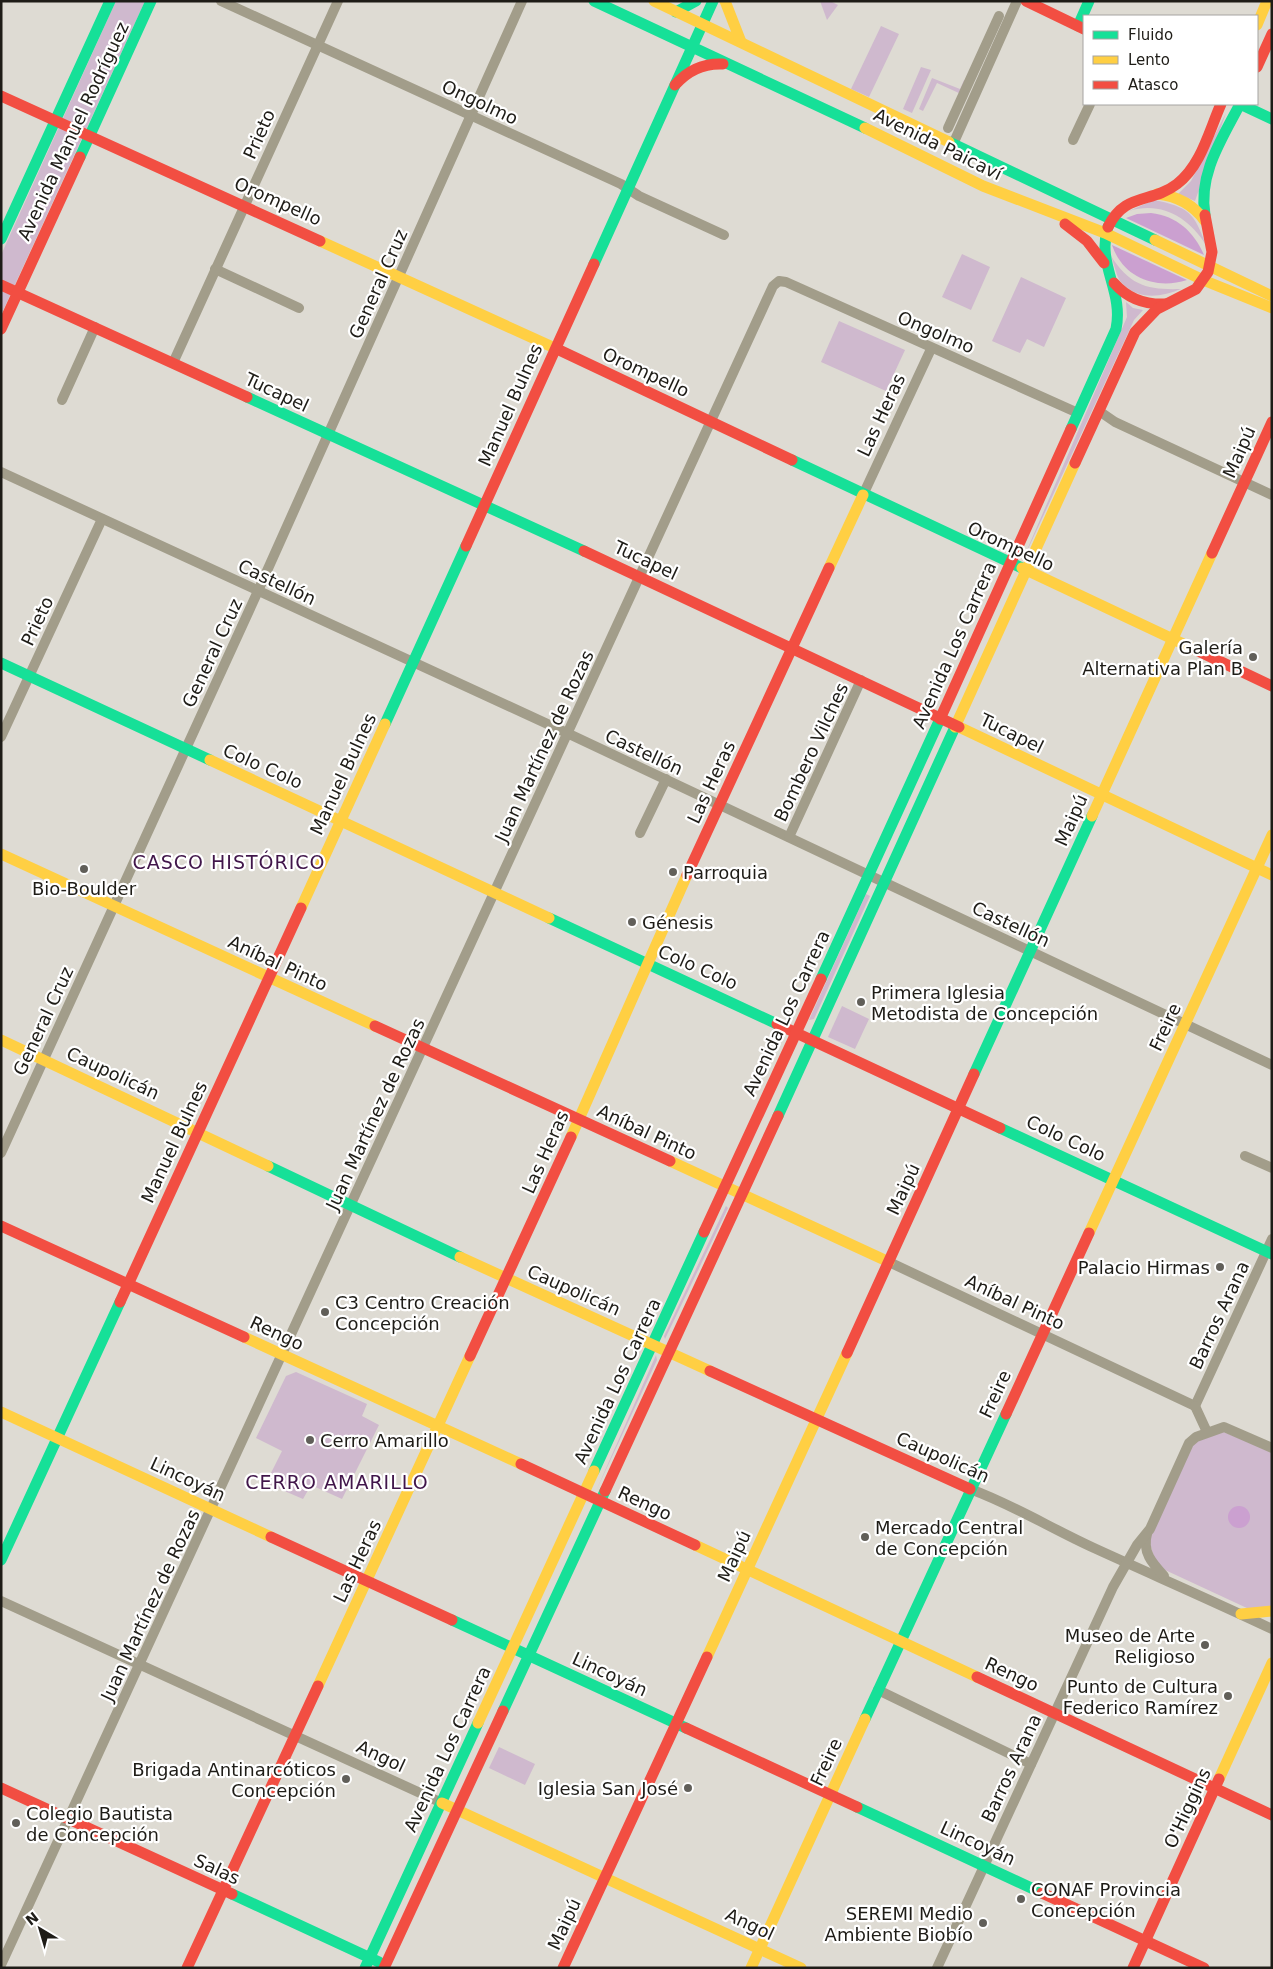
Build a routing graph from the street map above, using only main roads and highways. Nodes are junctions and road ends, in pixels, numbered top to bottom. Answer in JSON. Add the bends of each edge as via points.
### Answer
{"nodes":[{"id":1,"x":110,"y":1,"type":"edge"},
{"id":2,"x":151,"y":1,"type":"edge"},
{"id":3,"x":594,"y":1,"type":"edge"},
{"id":4,"x":654,"y":1,"type":"edge"},
{"id":5,"x":696,"y":1,"type":"edge"},
{"id":6,"x":713,"y":1,"type":"edge"},
{"id":7,"x":726,"y":1,"type":"edge"},
{"id":8,"x":1026,"y":1,"type":"edge"},
{"id":9,"x":1089,"y":1,"type":"edge"},
{"id":10,"x":1268,"y":1,"type":"edge"},
{"id":11,"x":676,"y":12,"type":"junction"},
{"id":12,"x":1085,"y":15,"type":"edge"},
{"id":13,"x":1258,"y":23,"type":"edge"},
{"id":14,"x":703,"y":24,"type":"junction"},
{"id":15,"x":1081,"y":28,"type":"edge"},
{"id":16,"x":1272,"y":34,"type":"edge"},
{"id":17,"x":741,"y":42,"type":"junction"},
{"id":18,"x":692,"y":48,"type":"junction"},
{"id":19,"x":730,"y":65,"type":"junction"},
{"id":20,"x":1258,"y":65,"type":"edge"},
{"id":21,"x":675,"y":85,"type":"junction"},
{"id":22,"x":1,"y":96,"type":"edge"},
{"id":23,"x":1221,"y":105,"type":"edge"},
{"id":24,"x":1240,"y":105,"type":"edge"},
{"id":25,"x":1242,"y":105,"type":"edge"},
{"id":26,"x":1272,"y":119,"type":"edge"},
{"id":27,"x":56,"y":121,"type":"junction"},
{"id":28,"x":90,"y":136,"type":"junction"},
{"id":29,"x":1152,"y":194,"type":"junction"},
{"id":30,"x":1035,"y":208,"type":"junction"},
{"id":31,"x":1111,"y":219,"type":"junction"},
{"id":32,"x":1206,"y":223,"type":"junction"},
{"id":33,"x":1105,"y":233,"type":"junction"},
{"id":34,"x":1,"y":239,"type":"edge"},
{"id":35,"x":1210,"y":266,"type":"junction"},
{"id":36,"x":1107,"y":267,"type":"junction"},
{"id":37,"x":1204,"y":280,"type":"junction"},
{"id":38,"x":1112,"y":281,"type":"junction"},
{"id":39,"x":1,"y":285,"type":"edge"},
{"id":40,"x":18,"y":292,"type":"junction"},
{"id":41,"x":1272,"y":296,"type":"edge"},
{"id":42,"x":1166,"y":304,"type":"junction"},
{"id":43,"x":1272,"y":308,"type":"edge"},
{"id":44,"x":1,"y":329,"type":"edge"},
{"id":45,"x":556,"y":348,"type":"junction"},
{"id":46,"x":1272,"y":422,"type":"edge"},
{"id":47,"x":863,"y":495,"type":"junction"},
{"id":48,"x":484,"y":506,"type":"junction"},
{"id":49,"x":1010,"y":564,"type":"junction"},
{"id":50,"x":1026,"y":572,"type":"junction"},
{"id":51,"x":1173,"y":640,"type":"junction"},
{"id":52,"x":793,"y":648,"type":"junction"},
{"id":53,"x":1,"y":663,"type":"edge"},
{"id":54,"x":1272,"y":686,"type":"edge"},
{"id":55,"x":940,"y":718,"type":"junction"},
{"id":56,"x":955,"y":725,"type":"junction"},
{"id":57,"x":1102,"y":795,"type":"junction"},
{"id":58,"x":341,"y":821,"type":"junction"},
{"id":59,"x":1272,"y":835,"type":"edge"},
{"id":60,"x":1,"y":854,"type":"edge"},
{"id":61,"x":1257,"y":868,"type":"junction"},
{"id":62,"x":1272,"y":875,"type":"edge"},
{"id":63,"x":646,"y":962,"type":"junction"},
{"id":64,"x":269,"y":979,"type":"junction"},
{"id":65,"x":797,"y":1031,"type":"junction"},
{"id":66,"x":813,"y":1039,"type":"junction"},
{"id":67,"x":1,"y":1040,"type":"edge"},
{"id":68,"x":960,"y":1108,"type":"junction"},
{"id":69,"x":579,"y":1120,"type":"junction"},
{"id":70,"x":198,"y":1133,"type":"junction"},
{"id":71,"x":1114,"y":1180,"type":"junction"},
{"id":72,"x":726,"y":1187,"type":"junction"},
{"id":73,"x":742,"y":1194,"type":"junction"},
{"id":74,"x":1,"y":1226,"type":"edge"},
{"id":75,"x":1269,"y":1253,"type":"edge"},
{"id":76,"x":889,"y":1262,"type":"junction"},
{"id":77,"x":506,"y":1279,"type":"junction"},
{"id":78,"x":128,"y":1284,"type":"junction"},
{"id":79,"x":653,"y":1345,"type":"junction"},
{"id":80,"x":669,"y":1352,"type":"junction"},
{"id":81,"x":1,"y":1412,"type":"edge"},
{"id":82,"x":817,"y":1419,"type":"junction"},
{"id":83,"x":438,"y":1425,"type":"junction"},
{"id":84,"x":58,"y":1438,"type":"junction"},
{"id":85,"x":970,"y":1489,"type":"junction"},
{"id":86,"x":584,"y":1494,"type":"junction"},
{"id":87,"x":600,"y":1501,"type":"junction"},
{"id":88,"x":1,"y":1560,"type":"edge"},
{"id":89,"x":747,"y":1570,"type":"junction"},
{"id":90,"x":367,"y":1581,"type":"junction"},
{"id":91,"x":1272,"y":1611,"type":"edge"},
{"id":92,"x":1241,"y":1614,"type":"road end"},
{"id":93,"x":900,"y":1641,"type":"junction"},
{"id":94,"x":512,"y":1648,"type":"junction"},
{"id":95,"x":529,"y":1656,"type":"junction"},
{"id":96,"x":1272,"y":1662,"type":"edge"},
{"id":97,"x":676,"y":1723,"type":"junction"},
{"id":98,"x":1,"y":1788,"type":"edge"},
{"id":99,"x":1215,"y":1789,"type":"junction"},
{"id":100,"x":830,"y":1794,"type":"junction"},
{"id":101,"x":442,"y":1803,"type":"junction"},
{"id":102,"x":458,"y":1810,"type":"junction"},
{"id":103,"x":1272,"y":1815,"type":"edge"},
{"id":104,"x":606,"y":1876,"type":"junction"},
{"id":105,"x":223,"y":1891,"type":"junction"},
{"id":106,"x":1145,"y":1940,"type":"junction"},
{"id":107,"x":760,"y":1948,"type":"junction"},
{"id":108,"x":368,"y":1963,"type":"edge"},
{"id":109,"x":387,"y":1967,"type":"edge"},
{"id":110,"x":188,"y":1968,"type":"edge"},
{"id":111,"x":563,"y":1968,"type":"edge"},
{"id":112,"x":751,"y":1968,"type":"edge"},
{"id":113,"x":801,"y":1968,"type":"edge"},
{"id":114,"x":1133,"y":1968,"type":"edge"},
{"id":115,"x":1204,"y":1968,"type":"edge"}],
"edges":[{"from":1,"to":27,"type":"main road","name":"Avenida Manuel Rodríguez"},
{"from":2,"to":28,"type":"main road","name":"Avenida Manuel Rodríguez"},
{"from":3,"to":18,"type":"main road","name":"Avenida Paicaví"},
{"from":4,"to":11,"type":"main road","name":"Avenida Paicaví"},
{"from":5,"to":11,"type":"main road"},
{"from":6,"to":14,"type":"main road","name":"Manuel Bulnes"},
{"from":7,"to":17,"type":"main road"},
{"from":8,"to":15,"type":"main road"},
{"from":9,"to":12,"type":"main road"},
{"from":10,"to":13,"type":"main road"},
{"from":11,"to":14,"type":"main road","name":"Avenida Paicaví"},
{"from":14,"to":17,"type":"main road","name":"Avenida Paicaví"},
{"from":14,"to":18,"type":"main road","name":"Manuel Bulnes"},
{"from":16,"to":20,"type":"main road"},
{"from":17,"to":31,"type":"main road","name":"Avenida Paicaví"},
{"from":18,"to":19,"type":"main road","name":"Avenida Paicaví"},
{"from":18,"to":21,"type":"main road","name":"Manuel Bulnes"},
{"from":19,"to":21,"type":"main road","via":[[701,65],[685,74]]},
{"from":19,"to":30,"type":"main road","name":"Avenida Paicaví"},
{"from":21,"to":45,"type":"main road","name":"Manuel Bulnes"},
{"from":22,"to":27,"type":"main road","name":"Orompello"},
{"from":23,"to":29,"type":"main road","name":"Avenida Los Carrera","via":[[1187,174],[1172,188]]},
{"from":24,"to":32,"type":"main road","name":"Avenida Los Carrera","via":[[1205,179],[1203,204]]},
{"from":25,"to":26,"type":"main road"},
{"from":27,"to":28,"type":"main road","name":"Orompello"},
{"from":27,"to":34,"type":"main road","name":"Avenida Manuel Rodríguez"},
{"from":28,"to":40,"type":"main road","name":"Avenida Manuel Rodríguez"},
{"from":28,"to":45,"type":"main road","name":"Orompello"},
{"from":29,"to":31,"type":"main road","name":"Avenida Los Carrera","via":[[1127,203]]},
{"from":29,"to":32,"type":"main road","via":[[1169,195],[1184,201],[1197,210]]},
{"from":30,"to":33,"type":"main road","name":"Avenida Paicaví"},
{"from":30,"to":36,"type":"main road","via":[[1076,231]]},
{"from":31,"to":33,"type":"main road","name":"Avenida Los Carrera"},
{"from":31,"to":35,"type":"main road","name":"Avenida Paicaví"},
{"from":32,"to":35,"type":"main road","name":"Avenida Los Carrera","via":[[1212,241]]},
{"from":33,"to":36,"type":"main road","name":"Avenida Los Carrera","via":[[1103,252]]},
{"from":33,"to":37,"type":"main road","name":"Avenida Paicaví"},
{"from":35,"to":37,"type":"main road","name":"Avenida Los Carrera"},
{"from":35,"to":41,"type":"main road","name":"Avenida Paicaví"},
{"from":36,"to":38,"type":"main road","name":"Avenida Los Carrera"},
{"from":37,"to":42,"type":"main road","name":"Avenida Los Carrera","via":[[1184,297]]},
{"from":37,"to":43,"type":"main road","name":"Avenida Paicaví"},
{"from":38,"to":42,"type":"main road","via":[[1135,300]]},
{"from":38,"to":49,"type":"main road","name":"Avenida Los Carrera","via":[[1120,304],[1119,322]]},
{"from":39,"to":40,"type":"main road","name":"Tucapel"},
{"from":40,"to":44,"type":"main road","name":"Avenida Manuel Rodríguez"},
{"from":40,"to":48,"type":"main road","name":"Tucapel"},
{"from":42,"to":50,"type":"main road","name":"Avenida Los Carrera","via":[[1135,332]]},
{"from":45,"to":47,"type":"main road","name":"Orompello"},
{"from":45,"to":48,"type":"main road","name":"Manuel Bulnes"},
{"from":46,"to":51,"type":"main road","name":"Maipú"},
{"from":47,"to":49,"type":"main road","name":"Orompello"},
{"from":47,"to":52,"type":"main road","name":"Las Heras"},
{"from":48,"to":52,"type":"main road","name":"Tucapel"},
{"from":48,"to":58,"type":"main road","name":"Manuel Bulnes"},
{"from":49,"to":50,"type":"main road","name":"Orompello"},
{"from":49,"to":55,"type":"main road","name":"Avenida Los Carrera"},
{"from":50,"to":51,"type":"main road","name":"Orompello"},
{"from":50,"to":56,"type":"main road","name":"Avenida Los Carrera"},
{"from":51,"to":54,"type":"main road","name":"Orompello"},
{"from":51,"to":57,"type":"main road","name":"Maipú"},
{"from":52,"to":55,"type":"main road","name":"Tucapel"},
{"from":52,"to":63,"type":"main road","name":"Las Heras"},
{"from":53,"to":58,"type":"main road","name":"Colo Colo"},
{"from":55,"to":56,"type":"main road","name":"Tucapel"},
{"from":55,"to":65,"type":"main road","name":"Avenida Los Carrera"},
{"from":56,"to":57,"type":"main road","name":"Tucapel"},
{"from":56,"to":66,"type":"main road","name":"Avenida Los Carrera"},
{"from":57,"to":61,"type":"main road","name":"Tucapel"},
{"from":57,"to":68,"type":"main road","name":"Maipú"},
{"from":58,"to":63,"type":"main road","name":"Colo Colo"},
{"from":58,"to":64,"type":"main road","name":"Manuel Bulnes"},
{"from":59,"to":61,"type":"main road","name":"Freire"},
{"from":60,"to":64,"type":"main road","name":"Aníbal Pinto"},
{"from":61,"to":62,"type":"main road","name":"Tucapel"},
{"from":61,"to":71,"type":"main road","name":"Freire"},
{"from":63,"to":65,"type":"main road","name":"Colo Colo"},
{"from":63,"to":69,"type":"main road","name":"Las Heras"},
{"from":64,"to":69,"type":"main road","name":"Aníbal Pinto"},
{"from":64,"to":70,"type":"main road","name":"Manuel Bulnes"},
{"from":65,"to":66,"type":"main road","name":"Colo Colo"},
{"from":65,"to":72,"type":"main road","name":"Avenida Los Carrera"},
{"from":66,"to":68,"type":"main road","name":"Colo Colo"},
{"from":66,"to":73,"type":"main road","name":"Avenida Los Carrera"},
{"from":67,"to":70,"type":"main road","name":"Caupolicán"},
{"from":68,"to":71,"type":"main road","name":"Colo Colo"},
{"from":68,"to":76,"type":"main road","name":"Maipú"},
{"from":69,"to":72,"type":"main road","name":"Aníbal Pinto"},
{"from":69,"to":77,"type":"main road","name":"Las Heras"},
{"from":70,"to":77,"type":"main road","name":"Caupolicán"},
{"from":70,"to":78,"type":"main road","name":"Manuel Bulnes"},
{"from":71,"to":75,"type":"main road","name":"Colo Colo"},
{"from":71,"to":85,"type":"main road","name":"Freire"},
{"from":72,"to":73,"type":"main road","name":"Aníbal Pinto"},
{"from":72,"to":79,"type":"main road","name":"Avenida Los Carrera"},
{"from":73,"to":76,"type":"main road","name":"Aníbal Pinto"},
{"from":73,"to":80,"type":"main road","name":"Avenida Los Carrera"},
{"from":74,"to":78,"type":"main road","name":"Rengo"},
{"from":76,"to":82,"type":"main road","name":"Maipú"},
{"from":77,"to":79,"type":"main road","name":"Caupolicán"},
{"from":77,"to":83,"type":"main road","name":"Las Heras"},
{"from":78,"to":83,"type":"main road","name":"Rengo"},
{"from":78,"to":84,"type":"main road","name":"Manuel Bulnes"},
{"from":79,"to":80,"type":"main road","name":"Caupolicán"},
{"from":79,"to":86,"type":"main road","name":"Avenida Los Carrera"},
{"from":80,"to":82,"type":"main road","name":"Caupolicán"},
{"from":80,"to":87,"type":"main road","name":"Avenida Los Carrera"},
{"from":81,"to":84,"type":"main road","name":"Lincoyán"},
{"from":82,"to":85,"type":"main road","name":"Caupolicán"},
{"from":82,"to":89,"type":"main road","name":"Maipú"},
{"from":83,"to":86,"type":"main road","name":"Rengo"},
{"from":83,"to":90,"type":"main road","name":"Las Heras"},
{"from":84,"to":88,"type":"main road","name":"Manuel Bulnes"},
{"from":84,"to":90,"type":"main road","name":"Lincoyán"},
{"from":85,"to":93,"type":"main road","name":"Freire"},
{"from":86,"to":87,"type":"main road","name":"Rengo"},
{"from":86,"to":94,"type":"main road","name":"Avenida Los Carrera"},
{"from":87,"to":89,"type":"main road","name":"Rengo"},
{"from":87,"to":95,"type":"main road","name":"Avenida Los Carrera"},
{"from":89,"to":93,"type":"main road","name":"Rengo"},
{"from":89,"to":97,"type":"main road","name":"Maipú"},
{"from":90,"to":94,"type":"main road","name":"Lincoyán"},
{"from":90,"to":105,"type":"main road","name":"Las Heras"},
{"from":91,"to":92,"type":"main road"},
{"from":93,"to":99,"type":"main road","name":"Rengo"},
{"from":93,"to":100,"type":"main road","name":"Freire"},
{"from":94,"to":95,"type":"main road","name":"Lincoyán"},
{"from":94,"to":101,"type":"main road","name":"Avenida Los Carrera"},
{"from":95,"to":97,"type":"main road","name":"Lincoyán"},
{"from":95,"to":102,"type":"main road","name":"Avenida Los Carrera"},
{"from":96,"to":99,"type":"main road","name":"O'Higgins"},
{"from":97,"to":100,"type":"main road","name":"Lincoyán"},
{"from":97,"to":104,"type":"main road","name":"Maipú"},
{"from":98,"to":105,"type":"main road","name":"Salas"},
{"from":99,"to":103,"type":"main road","name":"Rengo"},
{"from":99,"to":106,"type":"main road","name":"O'Higgins"},
{"from":100,"to":106,"type":"main road","name":"Lincoyán"},
{"from":100,"to":107,"type":"main road","name":"Freire"},
{"from":101,"to":102,"type":"main road","name":"Angol"},
{"from":101,"to":108,"type":"main road","name":"Avenida Los Carrera"},
{"from":102,"to":104,"type":"main road","name":"Angol"},
{"from":102,"to":109,"type":"main road","name":"Avenida Los Carrera"},
{"from":104,"to":107,"type":"main road","name":"Angol"},
{"from":104,"to":111,"type":"main road","name":"Maipú"},
{"from":105,"to":108,"type":"main road","name":"Salas"},
{"from":105,"to":110,"type":"main road","name":"Las Heras"},
{"from":106,"to":114,"type":"main road","name":"O'Higgins"},
{"from":106,"to":115,"type":"main road","name":"Lincoyán"},
{"from":107,"to":112,"type":"main road","name":"Freire"},
{"from":107,"to":113,"type":"main road","name":"Angol"},
{"from":108,"to":109,"type":"main road","name":"Salas"}]}
